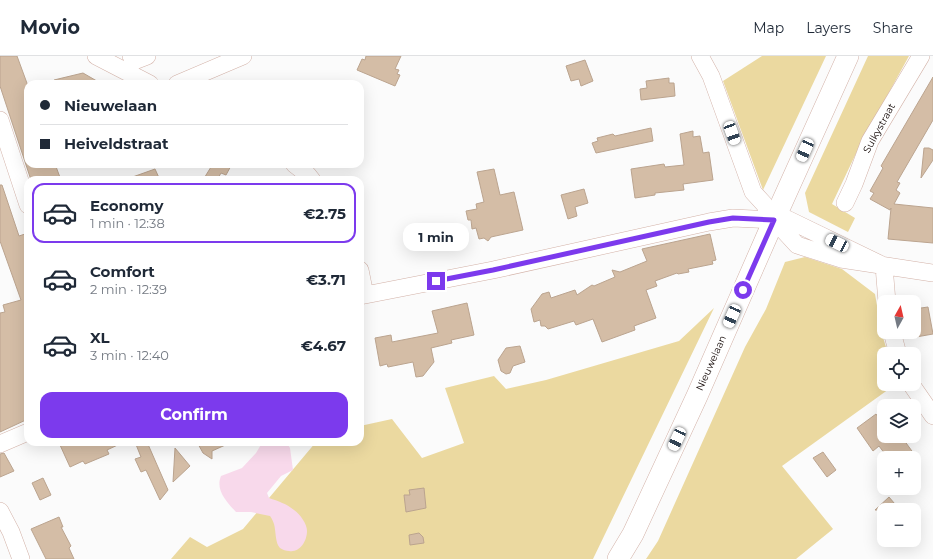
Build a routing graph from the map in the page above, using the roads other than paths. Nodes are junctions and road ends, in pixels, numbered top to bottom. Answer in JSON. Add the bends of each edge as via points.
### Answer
{"nodes":[{"id":1,"x":96,"y":56,"type":"edge"},
{"id":2,"x":131,"y":56,"type":"edge"},
{"id":3,"x":147,"y":56,"type":"edge"},
{"id":4,"x":244,"y":56,"type":"edge"},
{"id":5,"x":700,"y":56,"type":"edge"},
{"id":6,"x":848,"y":56,"type":"edge"},
{"id":7,"x":921,"y":56,"type":"edge"},
{"id":8,"x":223,"y":60,"type":"edge"},
{"id":9,"x":142,"y":80,"type":"edge"},
{"id":10,"x":184,"y":80,"type":"edge"},
{"id":11,"x":0,"y":120,"type":"edge"},
{"id":12,"x":299,"y":168,"type":"edge"},
{"id":13,"x":309,"y":176,"type":"edge"},
{"id":14,"x":24,"y":193,"type":"edge"},
{"id":15,"x":845,"y":203,"type":"dead end"},
{"id":16,"x":774,"y":220,"type":"junction"},
{"id":17,"x":884,"y":266,"type":"junction"},
{"id":18,"x":933,"y":273,"type":"edge"},
{"id":19,"x":887,"y":295,"type":"edge"},
{"id":20,"x":364,"y":296,"type":"edge"},
{"id":21,"x":916,"y":391,"type":"edge"},
{"id":22,"x":933,"y":416,"type":"edge"},
{"id":23,"x":24,"y":434,"type":"edge"},
{"id":24,"x":0,"y":444,"type":"edge"},
{"id":25,"x":0,"y":510,"type":"edge"},
{"id":26,"x":21,"y":559,"type":"edge"},
{"id":27,"x":618,"y":559,"type":"edge"}],
"edges":[{"from":1,"to":9,"type":"street"},
{"from":2,"to":3,"type":"street","via":[[134,61]]},
{"from":4,"to":8,"type":"street"},
{"from":5,"to":16,"type":"street","via":[[711,76],[753,192]]},
{"from":6,"to":16,"type":"main road","name":"Nieuwelaan"},
{"from":7,"to":15,"type":"street","name":"Sulkystraat","via":[[870,141]]},
{"from":8,"to":10,"type":"street"},
{"from":11,"to":14,"type":"street"},
{"from":12,"to":13,"type":"street"},
{"from":16,"to":17,"type":"street","via":[[796,245],[841,259]]},
{"from":16,"to":20,"type":"street","via":[[733,218],[709,222]]},
{"from":16,"to":27,"type":"main road","name":"Nieuwelaan","via":[[703,382],[633,534]]},
{"from":17,"to":18,"type":"street"},
{"from":17,"to":19,"type":"street"},
{"from":21,"to":22,"type":"street"},
{"from":23,"to":24,"type":"street"},
{"from":25,"to":26,"type":"street"}]}
